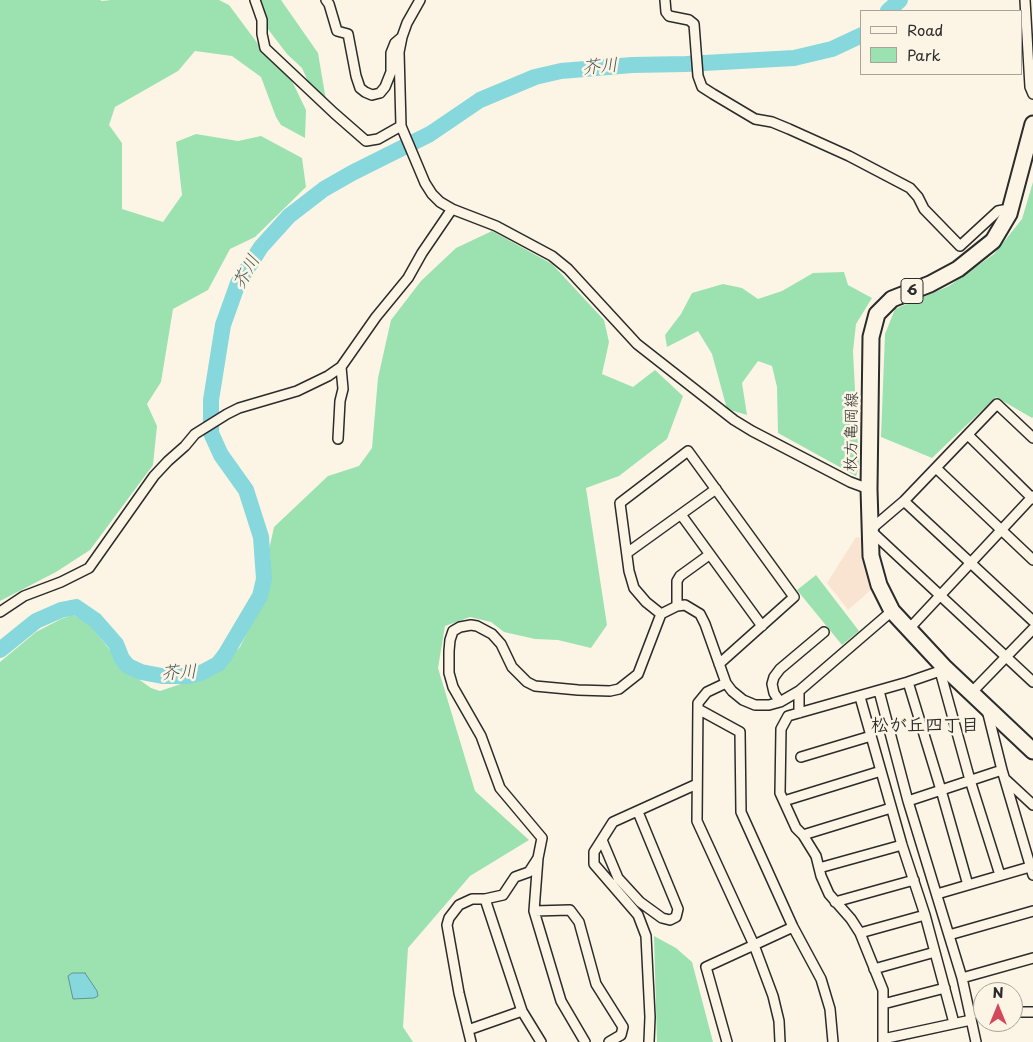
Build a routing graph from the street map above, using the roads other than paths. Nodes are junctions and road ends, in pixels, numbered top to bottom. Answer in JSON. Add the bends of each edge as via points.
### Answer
{"nodes":[{"id":1,"x":255,"y":0,"type":"edge"},
{"id":2,"x":326,"y":0,"type":"edge"},
{"id":3,"x":420,"y":0,"type":"edge"},
{"id":4,"x":665,"y":0,"type":"edge"},
{"id":5,"x":1025,"y":0,"type":"edge"},
{"id":6,"x":402,"y":37,"type":"junction"},
{"id":7,"x":1033,"y":94,"type":"edge"},
{"id":8,"x":1033,"y":124,"type":"edge"},
{"id":9,"x":401,"y":128,"type":"junction"},
{"id":10,"x":452,"y":209,"type":"junction"},
{"id":11,"x":1009,"y":214,"type":"junction"},
{"id":12,"x":341,"y":367,"type":"junction"},
{"id":13,"x":968,"y":435,"type":"junction"},
{"id":14,"x":1032,"y":435,"type":"edge"},
{"id":15,"x":338,"y":439,"type":"dead end"},
{"id":16,"x":936,"y":468,"type":"junction"},
{"id":17,"x":716,"y":489,"type":"junction"},
{"id":18,"x":869,"y":489,"type":"junction"},
{"id":19,"x":1033,"y":498,"type":"edge"},
{"id":20,"x":904,"y":501,"type":"junction"},
{"id":21,"x":682,"y":516,"type":"junction"},
{"id":22,"x":870,"y":530,"type":"junction"},
{"id":23,"x":1001,"y":530,"type":"junction"},
{"id":24,"x":627,"y":553,"type":"junction"},
{"id":25,"x":709,"y":555,"type":"junction"},
{"id":26,"x":1033,"y":560,"type":"edge"},
{"id":27,"x":970,"y":563,"type":"junction"},
{"id":28,"x":940,"y":594,"type":"junction"},
{"id":29,"x":677,"y":606,"type":"junction"},
{"id":30,"x":892,"y":611,"type":"junction"},
{"id":31,"x":0,"y":612,"type":"edge"},
{"id":32,"x":661,"y":614,"type":"junction"},
{"id":33,"x":1033,"y":621,"type":"edge"},
{"id":34,"x":762,"y":626,"type":"junction"},
{"id":35,"x":1033,"y":629,"type":"edge"},
{"id":36,"x":908,"y":630,"type":"junction"},
{"id":37,"x":824,"y":632,"type":"dead end"},
{"id":38,"x":1006,"y":656,"type":"junction"},
{"id":39,"x":719,"y":664,"type":"junction"},
{"id":40,"x":943,"y":670,"type":"junction"},
{"id":41,"x":908,"y":682,"type":"junction"},
{"id":42,"x":1033,"y":682,"type":"edge"},
{"id":43,"x":726,"y":683,"type":"junction"},
{"id":44,"x":879,"y":691,"type":"junction"},
{"id":45,"x":799,"y":692,"type":"junction"},
{"id":46,"x":972,"y":692,"type":"junction"},
{"id":47,"x":860,"y":697,"type":"junction"},
{"id":48,"x":780,"y":702,"type":"junction"},
{"id":49,"x":986,"y":707,"type":"junction"},
{"id":50,"x":698,"y":709,"type":"junction"},
{"id":51,"x":799,"y":713,"type":"junction"},
{"id":52,"x":871,"y":736,"type":"junction"},
{"id":53,"x":1033,"y":751,"type":"edge"},
{"id":54,"x":801,"y":757,"type":"dead end"},
{"id":55,"x":881,"y":772,"type":"junction"},
{"id":56,"x":1004,"y":775,"type":"junction"},
{"id":57,"x":970,"y":780,"type":"junction"},
{"id":58,"x":697,"y":784,"type":"junction"},
{"id":59,"x":941,"y":790,"type":"junction"},
{"id":60,"x":784,"y":801,"type":"junction"},
{"id":61,"x":908,"y":801,"type":"junction"},
{"id":62,"x":1033,"y":805,"type":"edge"},
{"id":63,"x":891,"y":808,"type":"junction"},
{"id":64,"x":638,"y":812,"type":"junction"},
{"id":65,"x":803,"y":835,"type":"junction"},
{"id":66,"x":602,"y":840,"type":"junction"},
{"id":67,"x":902,"y":845,"type":"junction"},
{"id":68,"x":538,"y":858,"type":"junction"},
{"id":69,"x":819,"y":868,"type":"junction"},
{"id":70,"x":1032,"y":869,"type":"edge"},
{"id":71,"x":1000,"y":875,"type":"junction"},
{"id":72,"x":914,"y":880,"type":"junction"},
{"id":73,"x":968,"y":885,"type":"junction"},
{"id":74,"x":937,"y":894,"type":"junction"},
{"id":75,"x":485,"y":898,"type":"junction"},
{"id":76,"x":835,"y":902,"type":"junction"},
{"id":77,"x":534,"y":911,"type":"junction"},
{"id":78,"x":1033,"y":911,"type":"edge"},
{"id":79,"x":925,"y":915,"type":"junction"},
{"id":80,"x":793,"y":927,"type":"junction"},
{"id":81,"x":860,"y":933,"type":"junction"},
{"id":82,"x":949,"y":935,"type":"junction"},
{"id":83,"x":754,"y":945,"type":"junction"},
{"id":84,"x":935,"y":952,"type":"junction"},
{"id":85,"x":1033,"y":958,"type":"edge"},
{"id":86,"x":874,"y":969,"type":"junction"},
{"id":87,"x":962,"y":978,"type":"junction"},
{"id":88,"x":945,"y":988,"type":"junction"},
{"id":89,"x":883,"y":1004,"type":"junction"},
{"id":90,"x":522,"y":1011,"type":"junction"},
{"id":91,"x":971,"y":1017,"type":"junction"},
{"id":92,"x":954,"y":1024,"type":"junction"},
{"id":93,"x":468,"y":1030,"type":"junction"},
{"id":94,"x":883,"y":1041,"type":"edge"},
{"id":95,"x":471,"y":1042,"type":"edge"},
{"id":96,"x":540,"y":1042,"type":"edge"},
{"id":97,"x":585,"y":1042,"type":"edge"},
{"id":98,"x":609,"y":1042,"type":"edge"},
{"id":99,"x":649,"y":1042,"type":"edge"},
{"id":100,"x":727,"y":1042,"type":"edge"},
{"id":101,"x":780,"y":1042,"type":"edge"},
{"id":102,"x":833,"y":1042,"type":"edge"},
{"id":103,"x":976,"y":1042,"type":"edge"}],
"edges":[{"from":1,"to":9,"type":"street","via":[[262,20],[265,48],[334,113],[366,141]]},
{"from":2,"to":6,"type":"street","via":[[337,31],[348,34],[356,76],[365,92],[372,95],[385,87],[391,72],[391,53]]},
{"from":3,"to":6,"type":"street"},
{"from":4,"to":11,"type":"street","via":[[669,16],[690,20],[694,24],[698,76],[702,86],[755,119],[789,129],[910,188],[924,209],[960,246],[998,211]]},
{"from":5,"to":7,"type":"street"},
{"from":6,"to":9,"type":"street","via":[[399,52]]},
{"from":8,"to":11,"type":"main road","name":"枚方亀岡線","number":"6"},
{"from":9,"to":10,"type":"street","via":[[425,184],[440,202]]},
{"from":10,"to":12,"type":"street","via":[[408,278]]},
{"from":10,"to":18,"type":"street","via":[[496,226],[552,256],[637,344],[734,420]]},
{"from":11,"to":18,"type":"main road","name":"枚方亀岡線","number":"6","via":[[994,241],[958,269],[892,299],[877,314],[871,337]]},
{"from":12,"to":15,"type":"street","via":[[343,389]]},
{"from":12,"to":31,"type":"street","via":[[297,391],[239,408],[195,434],[154,476],[89,568],[24,596]]},
{"from":13,"to":14,"type":"street","via":[[997,404]]},
{"from":13,"to":16,"type":"street"},
{"from":13,"to":19,"type":"street"},
{"from":16,"to":20,"type":"street"},
{"from":16,"to":23,"type":"street"},
{"from":17,"to":21,"type":"street"},
{"from":17,"to":24,"type":"street","via":[[688,452],[620,503]]},
{"from":17,"to":34,"type":"street","via":[[794,597]]},
{"from":18,"to":22,"type":"main road","name":"枚方亀岡線","number":"6"},
{"from":19,"to":23,"type":"street"},
{"from":20,"to":22,"type":"street"},
{"from":20,"to":27,"type":"street"},
{"from":21,"to":24,"type":"street"},
{"from":21,"to":25,"type":"street"},
{"from":22,"to":28,"type":"street"},
{"from":22,"to":30,"type":"main road","name":"枚方亀岡線","number":"6","via":[[871,556],[879,585]]},
{"from":23,"to":26,"type":"street"},
{"from":23,"to":27,"type":"street"},
{"from":24,"to":32,"type":"street","via":[[634,588]]},
{"from":25,"to":29,"type":"street","via":[[680,576]]},
{"from":25,"to":34,"type":"street"},
{"from":27,"to":28,"type":"street"},
{"from":27,"to":33,"type":"street"},
{"from":28,"to":36,"type":"street"},
{"from":28,"to":38,"type":"street"},
{"from":29,"to":32,"type":"street"},
{"from":29,"to":39,"type":"street","via":[[685,605],[700,614]]},
{"from":30,"to":36,"type":"main road","name":"枚方亀岡線","number":"6"},
{"from":30,"to":45,"type":"street"},
{"from":32,"to":68,"type":"street","via":[[638,674],[619,689],[610,691],[535,686],[512,667],[501,644],[492,634],[471,625],[453,631],[449,651],[452,687],[481,736],[500,788],[542,838]]},
{"from":34,"to":39,"type":"street"},
{"from":35,"to":38,"type":"street"},
{"from":36,"to":40,"type":"main road","name":"枚方亀岡線","number":"6"},
{"from":37,"to":48,"type":"street","via":[[774,677],[774,693]]},
{"from":38,"to":42,"type":"street"},
{"from":38,"to":46,"type":"street"},
{"from":39,"to":43,"type":"street"},
{"from":40,"to":41,"type":"street"},
{"from":40,"to":46,"type":"main road","name":"枚方亀岡線","number":"6"},
{"from":40,"to":57,"type":"street"},
{"from":41,"to":44,"type":"street"},
{"from":41,"to":59,"type":"street"},
{"from":43,"to":48,"type":"street","via":[[732,692],[755,705]]},
{"from":43,"to":50,"type":"street","via":[[707,692]]},
{"from":44,"to":47,"type":"street"},
{"from":44,"to":61,"type":"street"},
{"from":45,"to":48,"type":"street"},
{"from":45,"to":51,"type":"street"},
{"from":46,"to":49,"type":"main road","name":"枚方亀岡線","number":"6"},
{"from":47,"to":51,"type":"street"},
{"from":47,"to":52,"type":"street"},
{"from":49,"to":53,"type":"main road","name":"枚方亀岡線","number":"6"},
{"from":49,"to":56,"type":"street"},
{"from":50,"to":58,"type":"street"},
{"from":50,"to":80,"type":"street","via":[[740,732],[741,812]]},
{"from":51,"to":60,"type":"street","via":[[788,716],[781,729],[780,793]]},
{"from":52,"to":54,"type":"street"},
{"from":52,"to":55,"type":"street"},
{"from":55,"to":60,"type":"street"},
{"from":55,"to":63,"type":"street"},
{"from":56,"to":57,"type":"street"},
{"from":56,"to":62,"type":"street"},
{"from":56,"to":70,"type":"street"},
{"from":57,"to":59,"type":"street"},
{"from":57,"to":71,"type":"street"},
{"from":58,"to":64,"type":"street"},
{"from":58,"to":83,"type":"street","via":[[700,832]]},
{"from":59,"to":61,"type":"street"},
{"from":59,"to":73,"type":"street"},
{"from":60,"to":65,"type":"street","via":[[796,828]]},
{"from":61,"to":74,"type":"street"},
{"from":63,"to":65,"type":"street"},
{"from":63,"to":67,"type":"street"},
{"from":64,"to":66,"type":"street","via":[[614,822]]},
{"from":64,"to":66,"type":"street","via":[[678,909],[676,917],[670,920],[662,918],[640,902],[618,878]]},
{"from":65,"to":69,"type":"street","via":[[816,856]]},
{"from":66,"to":99,"type":"street","via":[[594,852],[594,864],[638,915],[646,936]]},
{"from":67,"to":69,"type":"street"},
{"from":67,"to":72,"type":"street"},
{"from":68,"to":75,"type":"street","via":[[529,872],[515,877],[503,896]]},
{"from":68,"to":77,"type":"street"},
{"from":69,"to":76,"type":"street"},
{"from":70,"to":71,"type":"street"},
{"from":71,"to":73,"type":"street"},
{"from":72,"to":76,"type":"street"},
{"from":72,"to":79,"type":"street"},
{"from":73,"to":74,"type":"street"},
{"from":74,"to":82,"type":"street"},
{"from":75,"to":90,"type":"street"},
{"from":75,"to":93,"type":"street","via":[[459,905],[447,925]]},
{"from":76,"to":81,"type":"street"},
{"from":77,"to":97,"type":"street","via":[[561,1001]]},
{"from":77,"to":98,"type":"street","via":[[570,910],[579,922],[596,984],[623,1028],[621,1034]]},
{"from":78,"to":82,"type":"street"},
{"from":79,"to":81,"type":"street"},
{"from":79,"to":84,"type":"street"},
{"from":80,"to":83,"type":"street"},
{"from":80,"to":102,"type":"street","via":[[821,979],[830,1009]]},
{"from":81,"to":86,"type":"street"},
{"from":82,"to":87,"type":"street"},
{"from":83,"to":100,"type":"street","via":[[706,967]]},
{"from":83,"to":101,"type":"street","via":[[773,996]]},
{"from":84,"to":86,"type":"street"},
{"from":84,"to":88,"type":"street"},
{"from":85,"to":87,"type":"street"},
{"from":86,"to":89,"type":"street","via":[[883,990]]},
{"from":87,"to":91,"type":"street"},
{"from":88,"to":89,"type":"street"},
{"from":88,"to":92,"type":"street"},
{"from":89,"to":94,"type":"street"},
{"from":90,"to":93,"type":"street"},
{"from":90,"to":96,"type":"street"},
{"from":91,"to":92,"type":"street"},
{"from":91,"to":103,"type":"street"},
{"from":92,"to":94,"type":"street"},
{"from":93,"to":95,"type":"street"}]}
